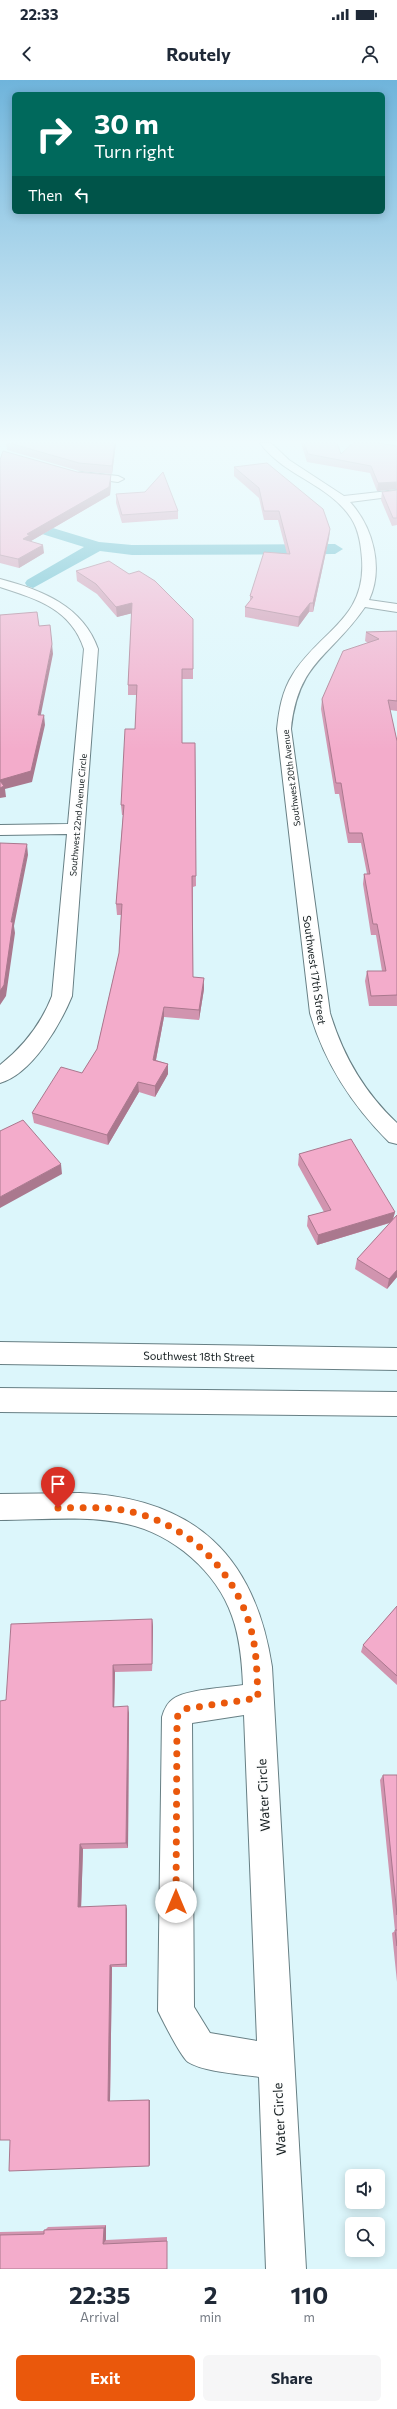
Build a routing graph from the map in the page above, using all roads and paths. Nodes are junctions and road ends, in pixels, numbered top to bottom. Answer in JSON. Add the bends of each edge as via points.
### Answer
{"nodes":[{"id":1,"x":367,"y":545,"type":"edge"},
{"id":2,"x":0,"y":583,"type":"edge"},
{"id":3,"x":362,"y":603,"type":"junction"},
{"id":4,"x":397,"y":608,"type":"edge"},
{"id":5,"x":77,"y":829,"type":"junction"},
{"id":6,"x":0,"y":830,"type":"edge"},
{"id":7,"x":305,"y":899,"type":"joint"},
{"id":8,"x":0,"y":1076,"type":"edge"},
{"id":9,"x":397,"y":1136,"type":"edge"},
{"id":10,"x":0,"y":1353,"type":"edge"},
{"id":11,"x":397,"y":1359,"type":"edge"},
{"id":12,"x":0,"y":1400,"type":"edge"},
{"id":13,"x":397,"y":1404,"type":"edge"},
{"id":14,"x":0,"y":1508,"type":"edge"},
{"id":15,"x":258,"y":1698,"type":"junction"},
{"id":16,"x":276,"y":2062,"type":"junction"},
{"id":17,"x":286,"y":2269,"type":"edge"}],
"edges":[{"from":1,"to":3,"type":"street","name":"Southwest 20th Avenue","via":[[371,568],[368,590]]},
{"from":2,"to":5,"type":"street","name":"Southwest 22nd Avenue Circle","via":[[43,598],[64,609],[81,624],[90,640]]},
{"from":3,"to":4,"type":"street"},
{"from":3,"to":7,"type":"street","name":"Southwest 20th Avenue","via":[[351,620],[301,674],[291,691],[286,709],[284,729]]},
{"from":5,"to":6,"type":"street"},
{"from":5,"to":8,"type":"street","name":"Southwest 22nd Avenue Circle","via":[[62,996],[38,1041]]},
{"from":7,"to":9,"type":"street","name":"Southwest 17th Street","via":[[324,1031],[341,1069],[353,1088]]},
{"from":10,"to":11,"type":"street","name":"Southwest 18th Street"},
{"from":12,"to":13,"type":"street"},
{"from":14,"to":15,"type":"street","name":"Water Circle","via":[[102,1508],[127,1511],[152,1518],[176,1529],[197,1544],[216,1563],[232,1585],[244,1610],[253,1638]]},
{"from":15,"to":16,"type":"street","name":"Water Circle"},
{"from":15,"to":16,"type":"street","via":[[184,1709],[177,1717],[176,2011],[200,2049]]},
{"from":16,"to":17,"type":"street","name":"Water Circle"}]}
